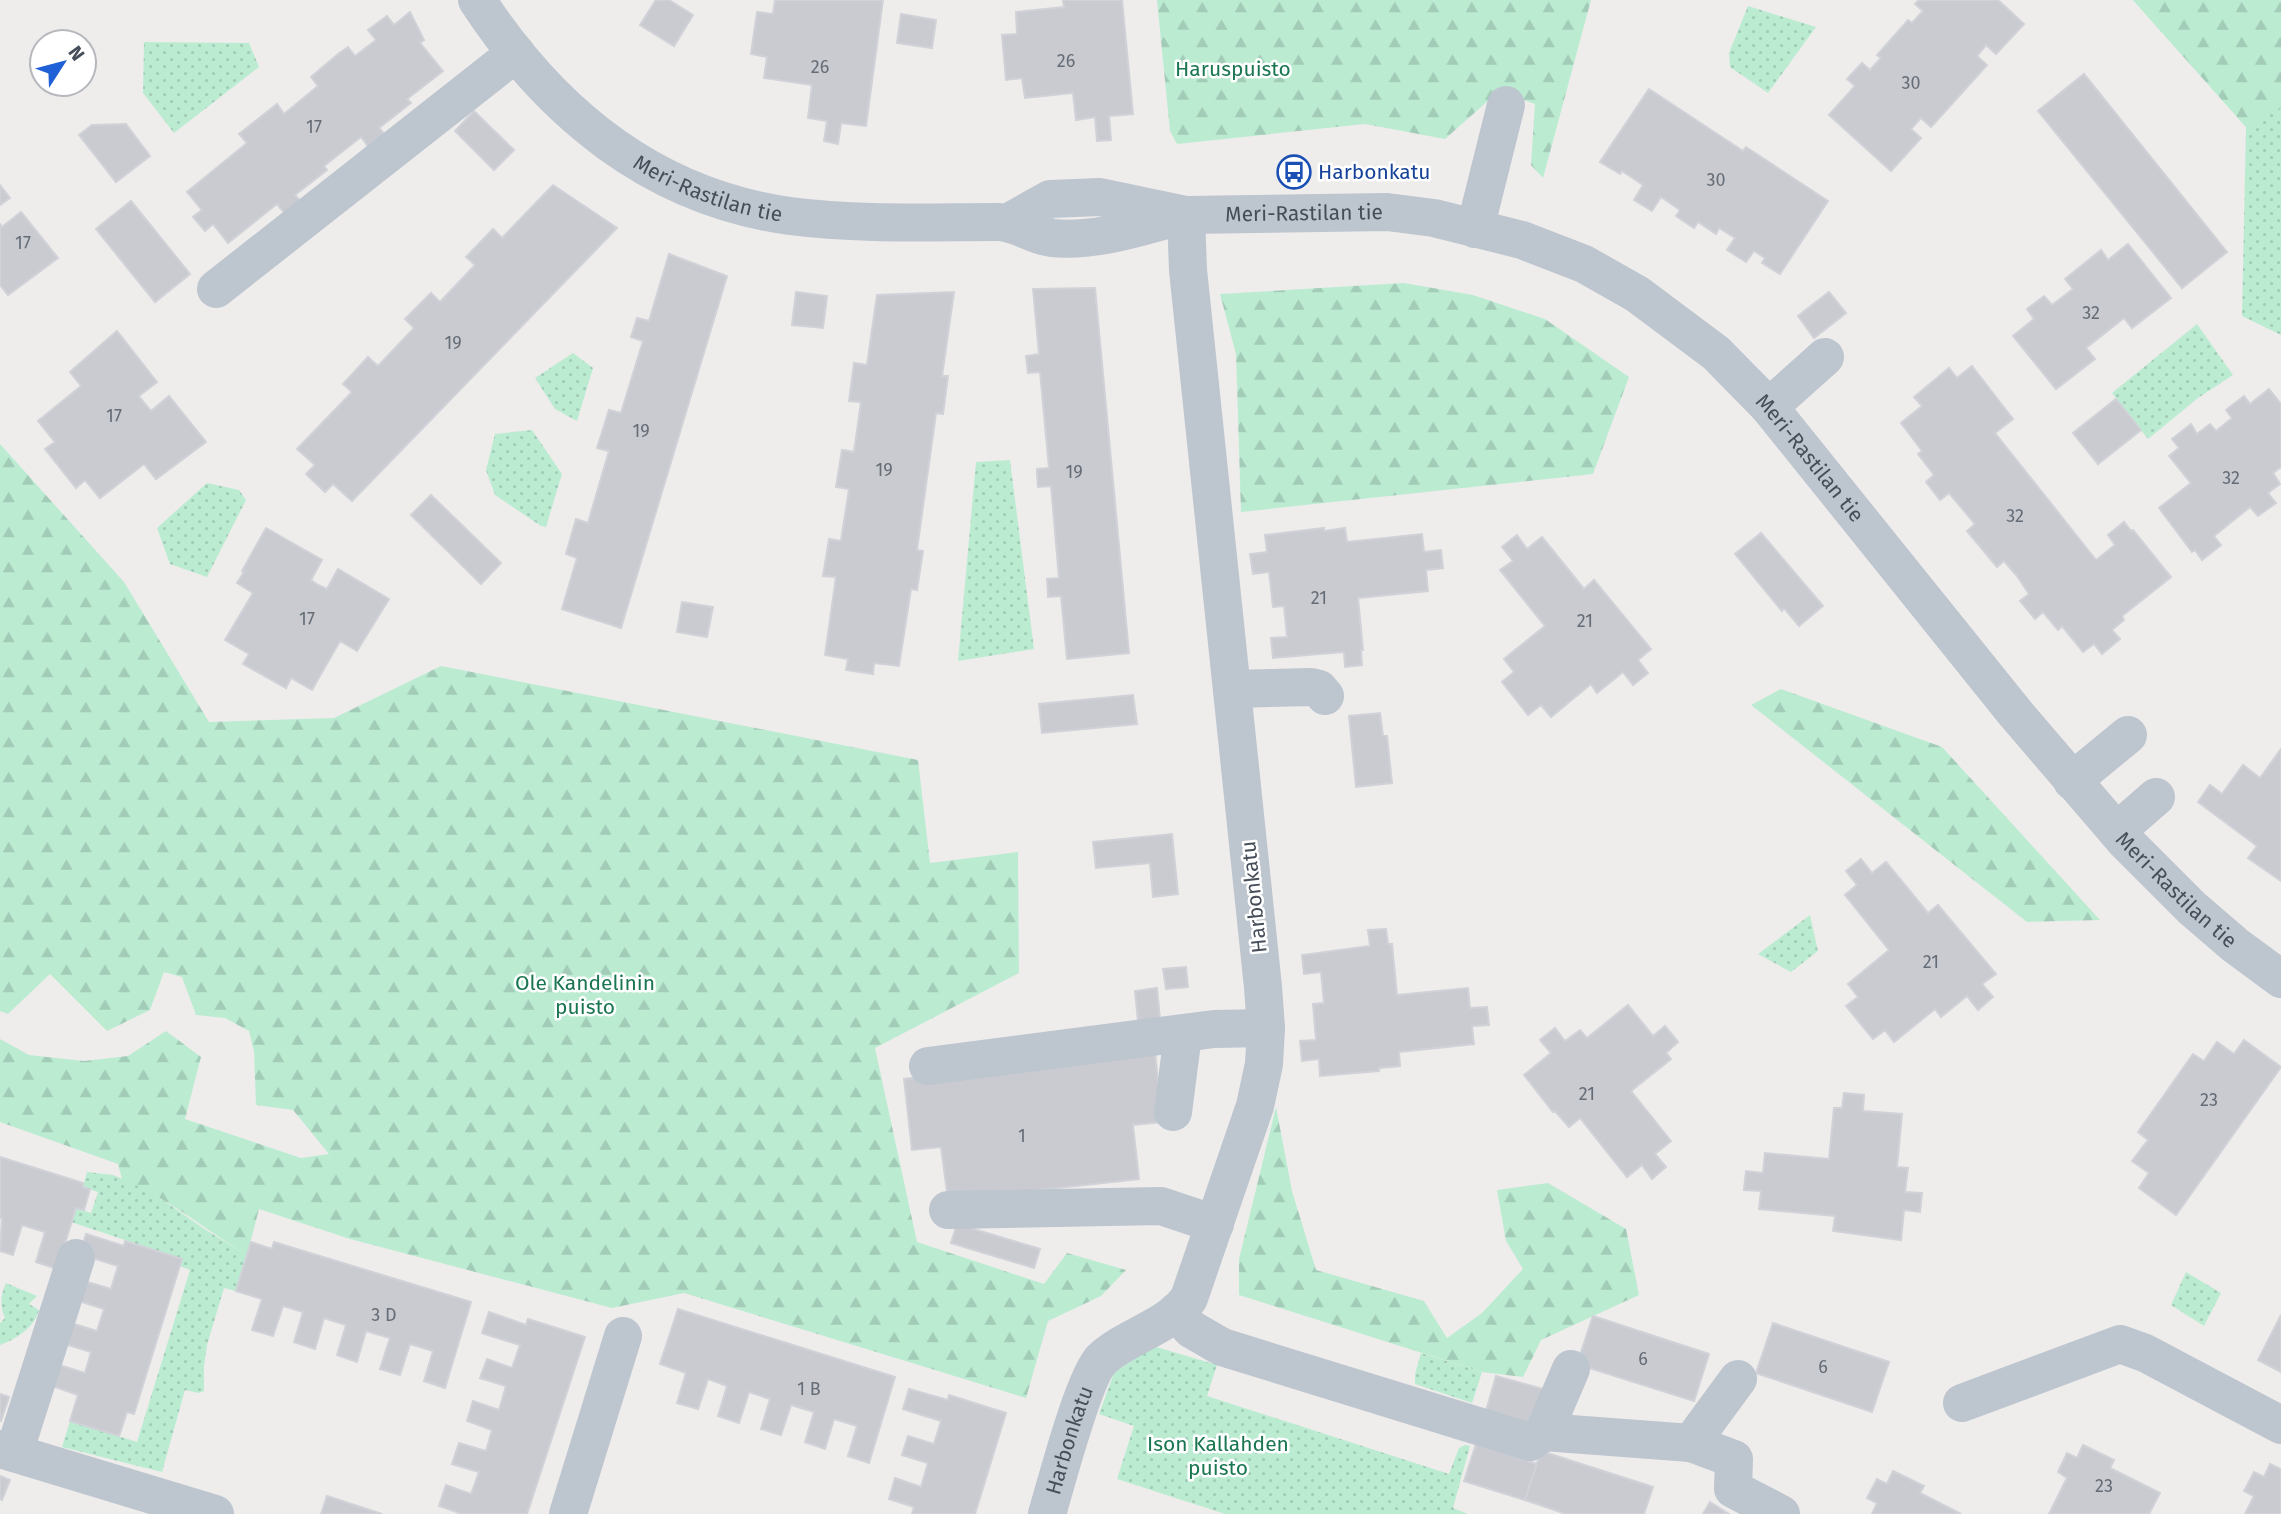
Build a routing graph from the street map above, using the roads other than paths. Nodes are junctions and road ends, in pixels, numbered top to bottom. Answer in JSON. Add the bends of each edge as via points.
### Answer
{"nodes":[{"id":1,"x":477,"y":0,"type":"edge"},
{"id":2,"x":516,"y":53,"type":"junction"},
{"id":3,"x":1506,"y":105,"type":"dead end"},
{"id":4,"x":1186,"y":215,"type":"junction"},
{"id":5,"x":1475,"y":229,"type":"junction"},
{"id":6,"x":216,"y":289,"type":"dead end"},
{"id":7,"x":1825,"y":357,"type":"dead end"},
{"id":8,"x":1769,"y":407,"type":"junction"},
{"id":9,"x":1232,"y":689,"type":"junction"},
{"id":10,"x":1325,"y":696,"type":"dead end"},
{"id":11,"x":2128,"y":735,"type":"dead end"},
{"id":12,"x":2072,"y":781,"type":"junction"},
{"id":13,"x":2156,"y":797,"type":"dead end"},
{"id":14,"x":2118,"y":831,"type":"junction"},
{"id":15,"x":2281,"y":979,"type":"edge"},
{"id":16,"x":1266,"y":1028,"type":"junction"},
{"id":17,"x":1183,"y":1034,"type":"junction"},
{"id":18,"x":928,"y":1066,"type":"dead end"},
{"id":19,"x":1173,"y":1112,"type":"dead end"},
{"id":20,"x":948,"y":1210,"type":"dead end"},
{"id":21,"x":1215,"y":1224,"type":"junction"},
{"id":22,"x":76,"y":1258,"type":"dead end"},
{"id":23,"x":1176,"y":1312,"type":"junction"},
{"id":24,"x":623,"y":1336,"type":"dead end"},
{"id":25,"x":1571,"y":1369,"type":"dead end"},
{"id":26,"x":1738,"y":1379,"type":"dead end"},
{"id":27,"x":1962,"y":1403,"type":"dead end"},
{"id":28,"x":2281,"y":1424,"type":"edge"},
{"id":29,"x":1545,"y":1432,"type":"junction"},
{"id":30,"x":1692,"y":1443,"type":"junction"},
{"id":31,"x":7,"y":1451,"type":"edge"},
{"id":32,"x":215,"y":1514,"type":"edge"},
{"id":33,"x":568,"y":1514,"type":"edge"},
{"id":34,"x":1047,"y":1514,"type":"edge"},
{"id":35,"x":1781,"y":1514,"type":"edge"}],
"edges":[{"from":1,"to":2,"type":"street","name":"Meri-Rastilan tie"},
{"from":2,"to":4,"type":"street","name":"Meri-Rastilan tie","via":[[550,93],[631,159],[688,188],[746,207],[826,220],[1009,222],[1050,199],[1100,197]]},
{"from":2,"to":6,"type":"street"},
{"from":3,"to":5,"type":"street"},
{"from":4,"to":5,"type":"street","name":"Meri-Rastilan tie","via":[[1387,212]]},
{"from":4,"to":9,"type":"street","name":"Harbonkatu"},
{"from":5,"to":8,"type":"street","name":"Meri-Rastilan tie","via":[[1522,240],[1584,264],[1637,294],[1716,353]]},
{"from":7,"to":8,"type":"street"},
{"from":8,"to":12,"type":"street","name":"Meri-Rastilan tie"},
{"from":9,"to":10,"type":"street","via":[[1311,687]]},
{"from":9,"to":16,"type":"street","name":"Harbonkatu"},
{"from":11,"to":12,"type":"street"},
{"from":12,"to":14,"type":"street","name":"Meri-Rastilan tie"},
{"from":13,"to":14,"type":"street"},
{"from":14,"to":15,"type":"street","name":"Meri-Rastilan tie","via":[[2192,908]]},
{"from":16,"to":17,"type":"street"},
{"from":16,"to":21,"type":"street","name":"Harbonkatu","via":[[1255,1106]]},
{"from":17,"to":18,"type":"street"},
{"from":17,"to":19,"type":"street"},
{"from":20,"to":21,"type":"street","via":[[1161,1206]]},
{"from":21,"to":23,"type":"street","name":"Harbonkatu","via":[[1189,1298]]},
{"from":22,"to":31,"type":"street"},
{"from":23,"to":29,"type":"street","via":[[1191,1329],[1222,1347],[1530,1442]]},
{"from":23,"to":34,"type":"street","name":"Harbonkatu","via":[[1094,1367]]},
{"from":24,"to":33,"type":"street"},
{"from":25,"to":29,"type":"street"},
{"from":26,"to":30,"type":"street"},
{"from":27,"to":28,"type":"street","via":[[2120,1345],[2145,1353]]},
{"from":29,"to":30,"type":"street"},
{"from":30,"to":35,"type":"street","via":[[1734,1460],[1733,1489]]},
{"from":31,"to":32,"type":"street"}]}
